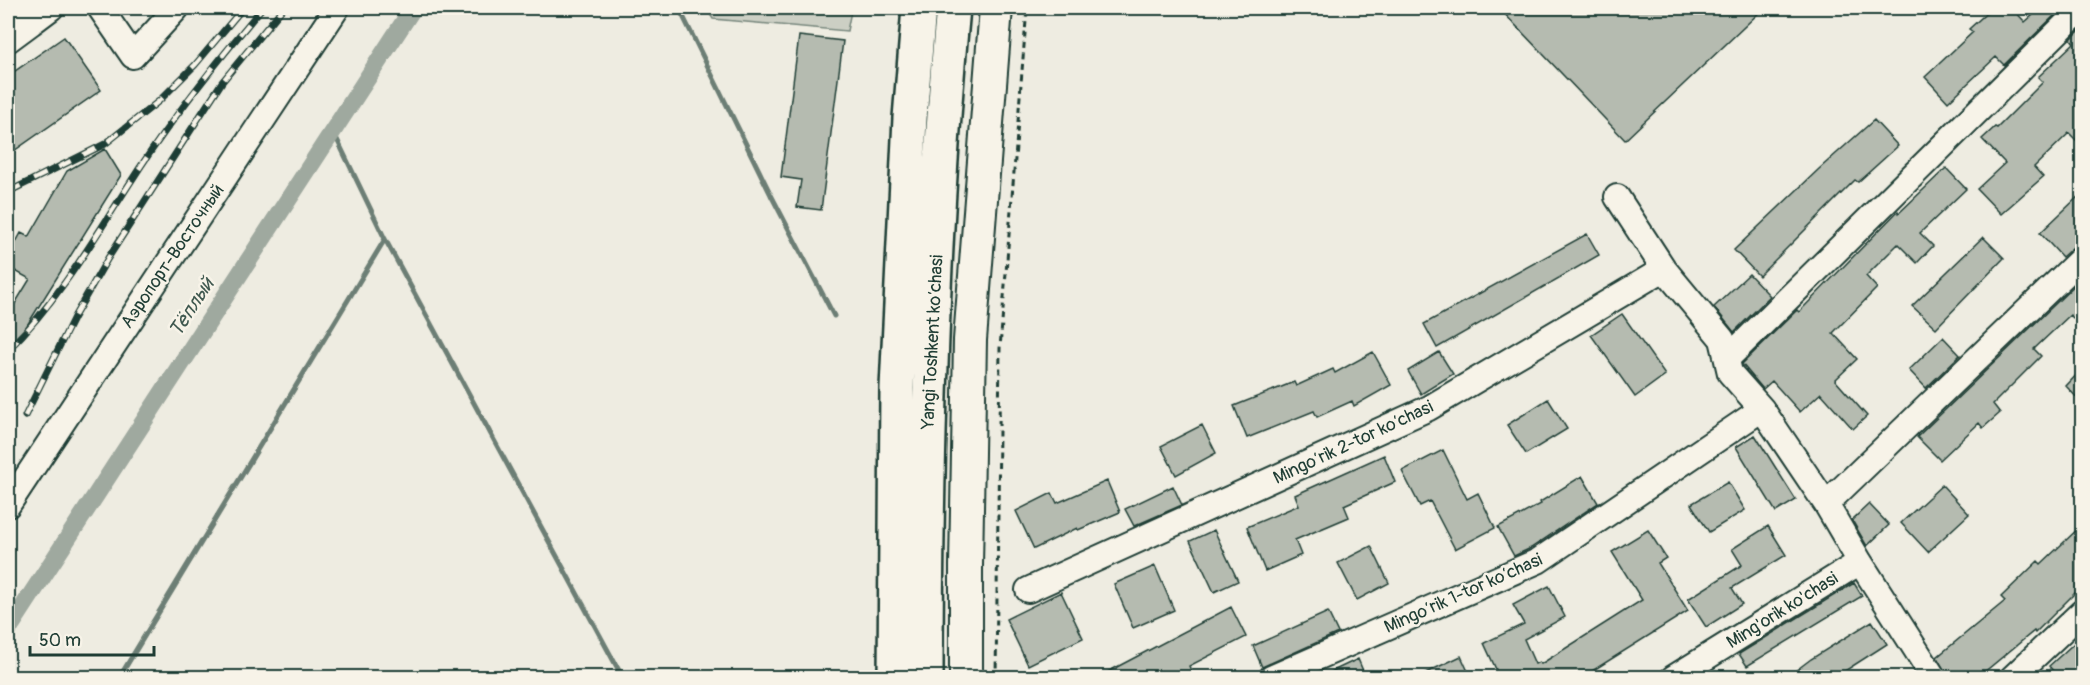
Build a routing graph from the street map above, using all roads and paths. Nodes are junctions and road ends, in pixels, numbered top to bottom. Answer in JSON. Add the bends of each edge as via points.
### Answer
{"nodes":[{"id":1,"x":51,"y":8,"type":"edge"},
{"id":2,"x":100,"y":8,"type":"edge"},
{"id":3,"x":177,"y":8,"type":"edge"},
{"id":4,"x":337,"y":8,"type":"edge"},
{"id":5,"x":919,"y":8,"type":"edge"},
{"id":6,"x":953,"y":8,"type":"edge"},
{"id":7,"x":996,"y":8,"type":"edge"},
{"id":8,"x":1027,"y":8,"type":"edge"},
{"id":9,"x":2082,"y":8,"type":"edge"},
{"id":10,"x":26,"y":15,"type":"edge"},
{"id":11,"x":8,"y":40,"type":"edge"},
{"id":12,"x":1617,"y":197,"type":"dead end"},
{"id":13,"x":2082,"y":258,"type":"edge"},
{"id":14,"x":1664,"y":269,"type":"junction"},
{"id":15,"x":1727,"y":359,"type":"junction"},
{"id":16,"x":1762,"y":409,"type":"junction"},
{"id":17,"x":15,"y":478,"type":"edge"},
{"id":18,"x":8,"y":504,"type":"edge"},
{"id":19,"x":1826,"y":504,"type":"junction"},
{"id":20,"x":1860,"y":562,"type":"junction"},
{"id":21,"x":1028,"y":590,"type":"dead end"},
{"id":22,"x":2082,"y":612,"type":"edge"},
{"id":23,"x":896,"y":678,"type":"edge"},
{"id":24,"x":926,"y":678,"type":"edge"},
{"id":25,"x":966,"y":678,"type":"edge"},
{"id":26,"x":996,"y":678,"type":"edge"},
{"id":27,"x":1271,"y":678,"type":"edge"},
{"id":28,"x":1674,"y":678,"type":"edge"},
{"id":29,"x":1935,"y":678,"type":"edge"},
{"id":30,"x":2012,"y":678,"type":"edge"}],
"edges":[{"from":1,"to":10,"type":"street"},
{"from":2,"to":3,"type":"street","via":[[133,56]]},
{"from":4,"to":17,"type":"street","name":"Аэропорт-Восточный"},
{"from":5,"to":23,"type":"highway","name":"Yangi Toshkent ko‘chasi","via":[[897,388]]},
{"from":6,"to":24,"type":"highway","name":"Yangi Toshkent ko‘chasi","via":[[943,125],[927,446]]},
{"from":7,"to":25,"type":"main road","via":[[970,340]]},
{"from":8,"to":26,"type":"path","via":[[1000,348]]},
{"from":9,"to":15,"type":"street"},
{"from":10,"to":11,"type":"street"},
{"from":12,"to":14,"type":"street"},
{"from":13,"to":19,"type":"street"},
{"from":14,"to":15,"type":"street","via":[[1722,339]]},
{"from":14,"to":21,"type":"street","name":"Mingo‘rik 2-tor ko‘chasi","via":[[1429,408]]},
{"from":15,"to":16,"type":"street","via":[[1730,373]]},
{"from":16,"to":19,"type":"street"},
{"from":16,"to":27,"type":"street","name":"Mingo‘rik 1-tor ko‘chasi","via":[[1538,561]]},
{"from":17,"to":18,"type":"street","name":"Аэропорт-Восточный"},
{"from":19,"to":20,"type":"street"},
{"from":20,"to":28,"type":"street","name":"Ming'orik ko'chasi"},
{"from":20,"to":29,"type":"street"},
{"from":22,"to":30,"type":"street"}]}
